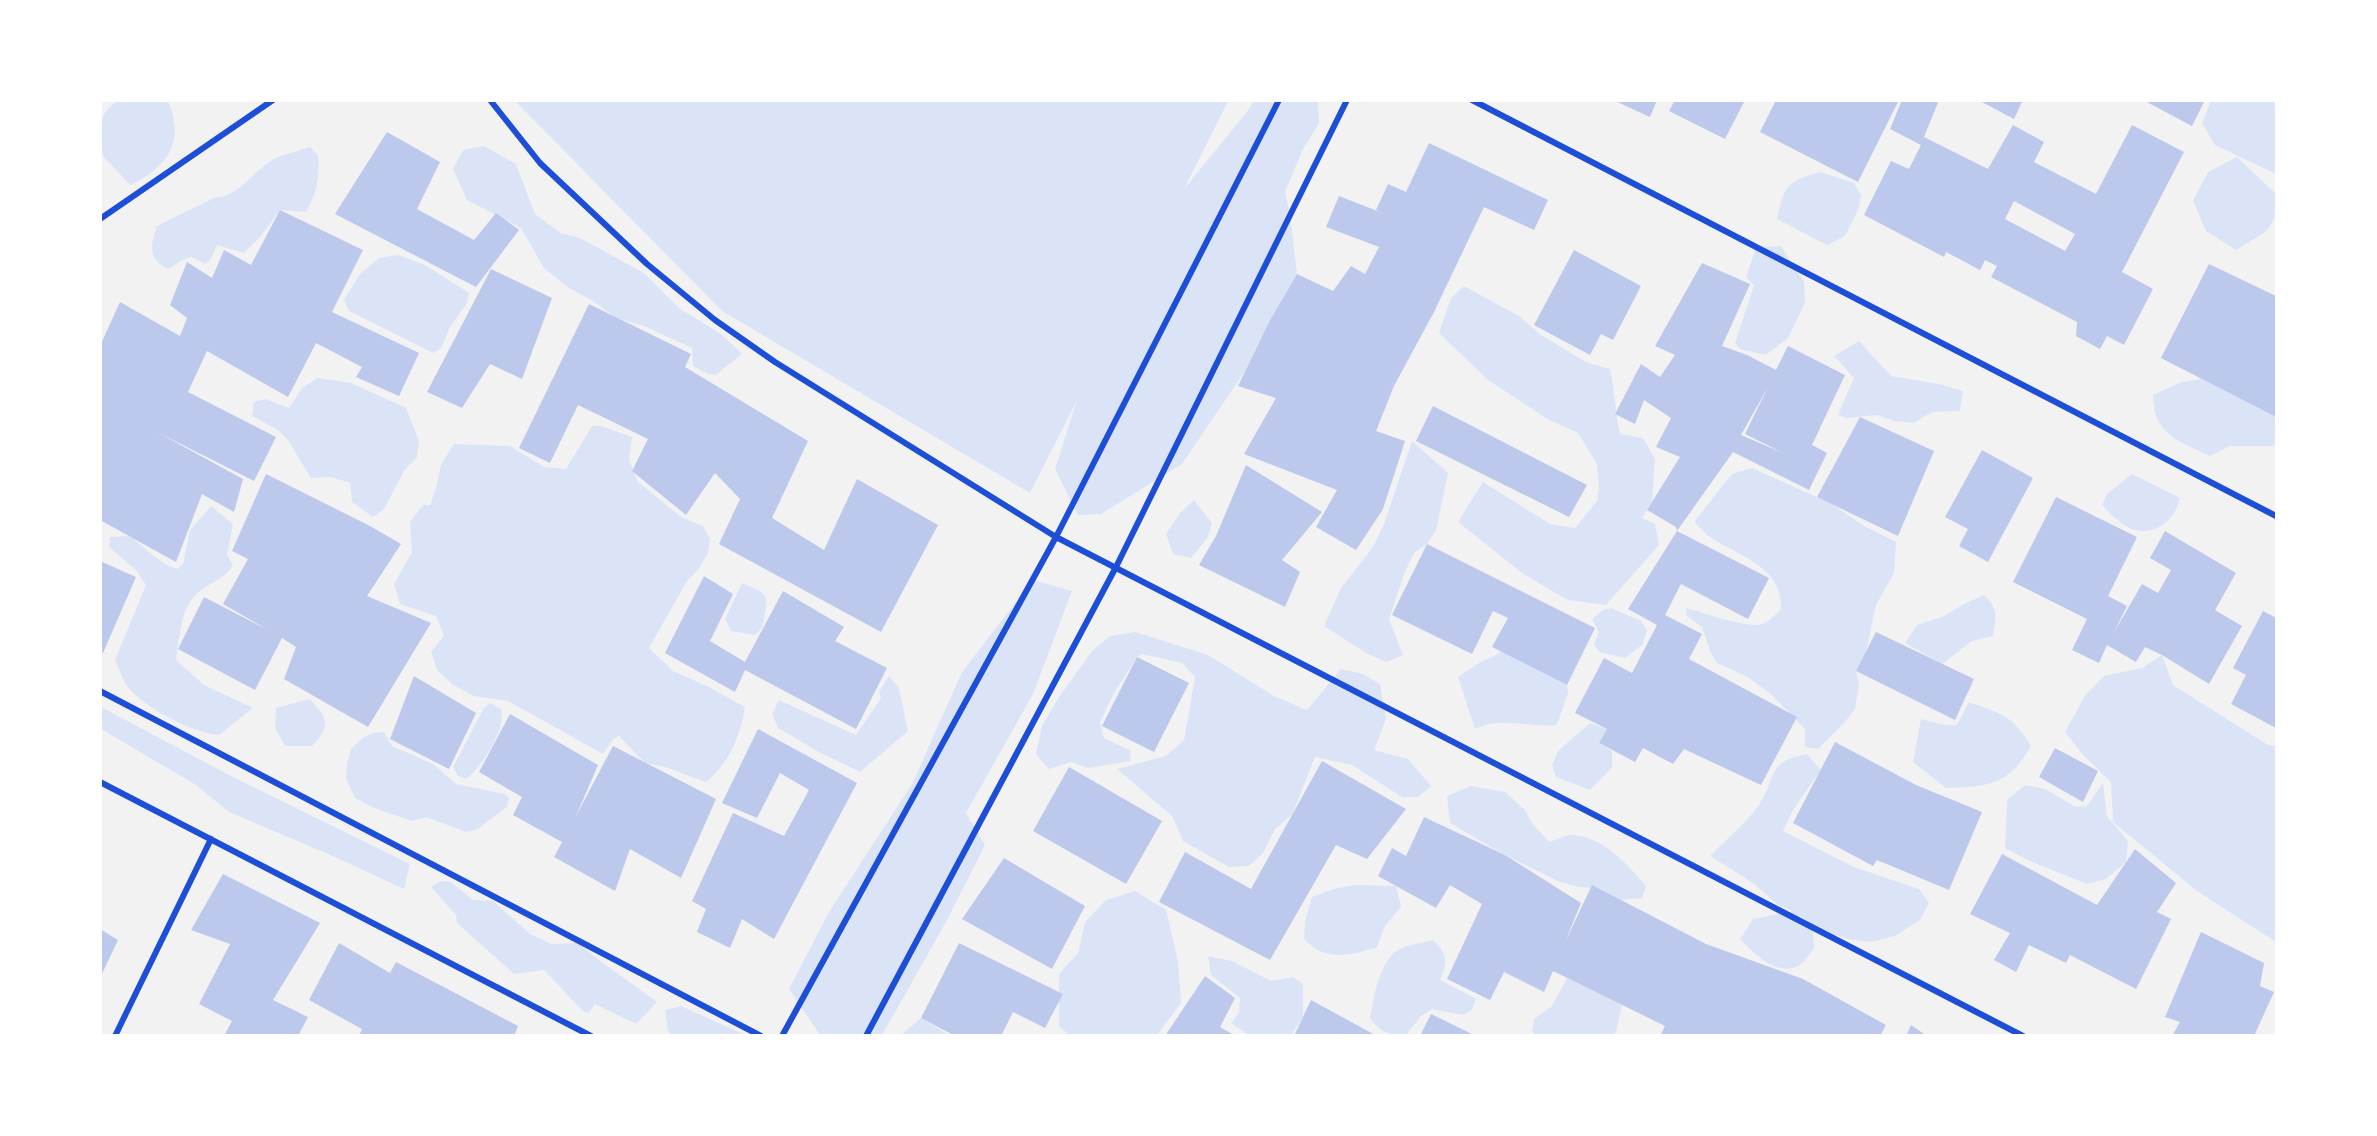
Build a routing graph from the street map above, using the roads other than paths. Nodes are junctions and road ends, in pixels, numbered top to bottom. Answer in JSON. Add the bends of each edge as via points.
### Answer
{"nodes":[{"id":1,"x":273,"y":100,"type":"edge"},
{"id":2,"x":490,"y":100,"type":"edge"},
{"id":3,"x":1279,"y":100,"type":"edge"},
{"id":4,"x":1347,"y":100,"type":"edge"},
{"id":5,"x":1472,"y":100,"type":"edge"},
{"id":6,"x":100,"y":219,"type":"edge"},
{"id":7,"x":2277,"y":516,"type":"edge"},
{"id":8,"x":1056,"y":537,"type":"junction"},
{"id":9,"x":1116,"y":567,"type":"junction"},
{"id":10,"x":100,"y":691,"type":"edge"},
{"id":11,"x":100,"y":782,"type":"edge"},
{"id":12,"x":211,"y":839,"type":"junction"},
{"id":13,"x":115,"y":1035,"type":"edge"},
{"id":14,"x":591,"y":1035,"type":"edge"},
{"id":15,"x":761,"y":1035,"type":"edge"},
{"id":16,"x":782,"y":1035,"type":"edge"},
{"id":17,"x":866,"y":1035,"type":"edge"},
{"id":18,"x":2023,"y":1035,"type":"edge"}],
"edges":[{"from":1,"to":6,"type":"street"},
{"from":2,"to":8,"type":"street","via":[[540,163],[647,264],[716,321]]},
{"from":3,"to":8,"type":"street"},
{"from":4,"to":9,"type":"street"},
{"from":5,"to":7,"type":"street"},
{"from":8,"to":9,"type":"street"},
{"from":8,"to":16,"type":"street"},
{"from":9,"to":17,"type":"street"},
{"from":9,"to":18,"type":"street"},
{"from":10,"to":15,"type":"street"},
{"from":11,"to":12,"type":"street"},
{"from":12,"to":13,"type":"street"},
{"from":12,"to":14,"type":"street"}]}
